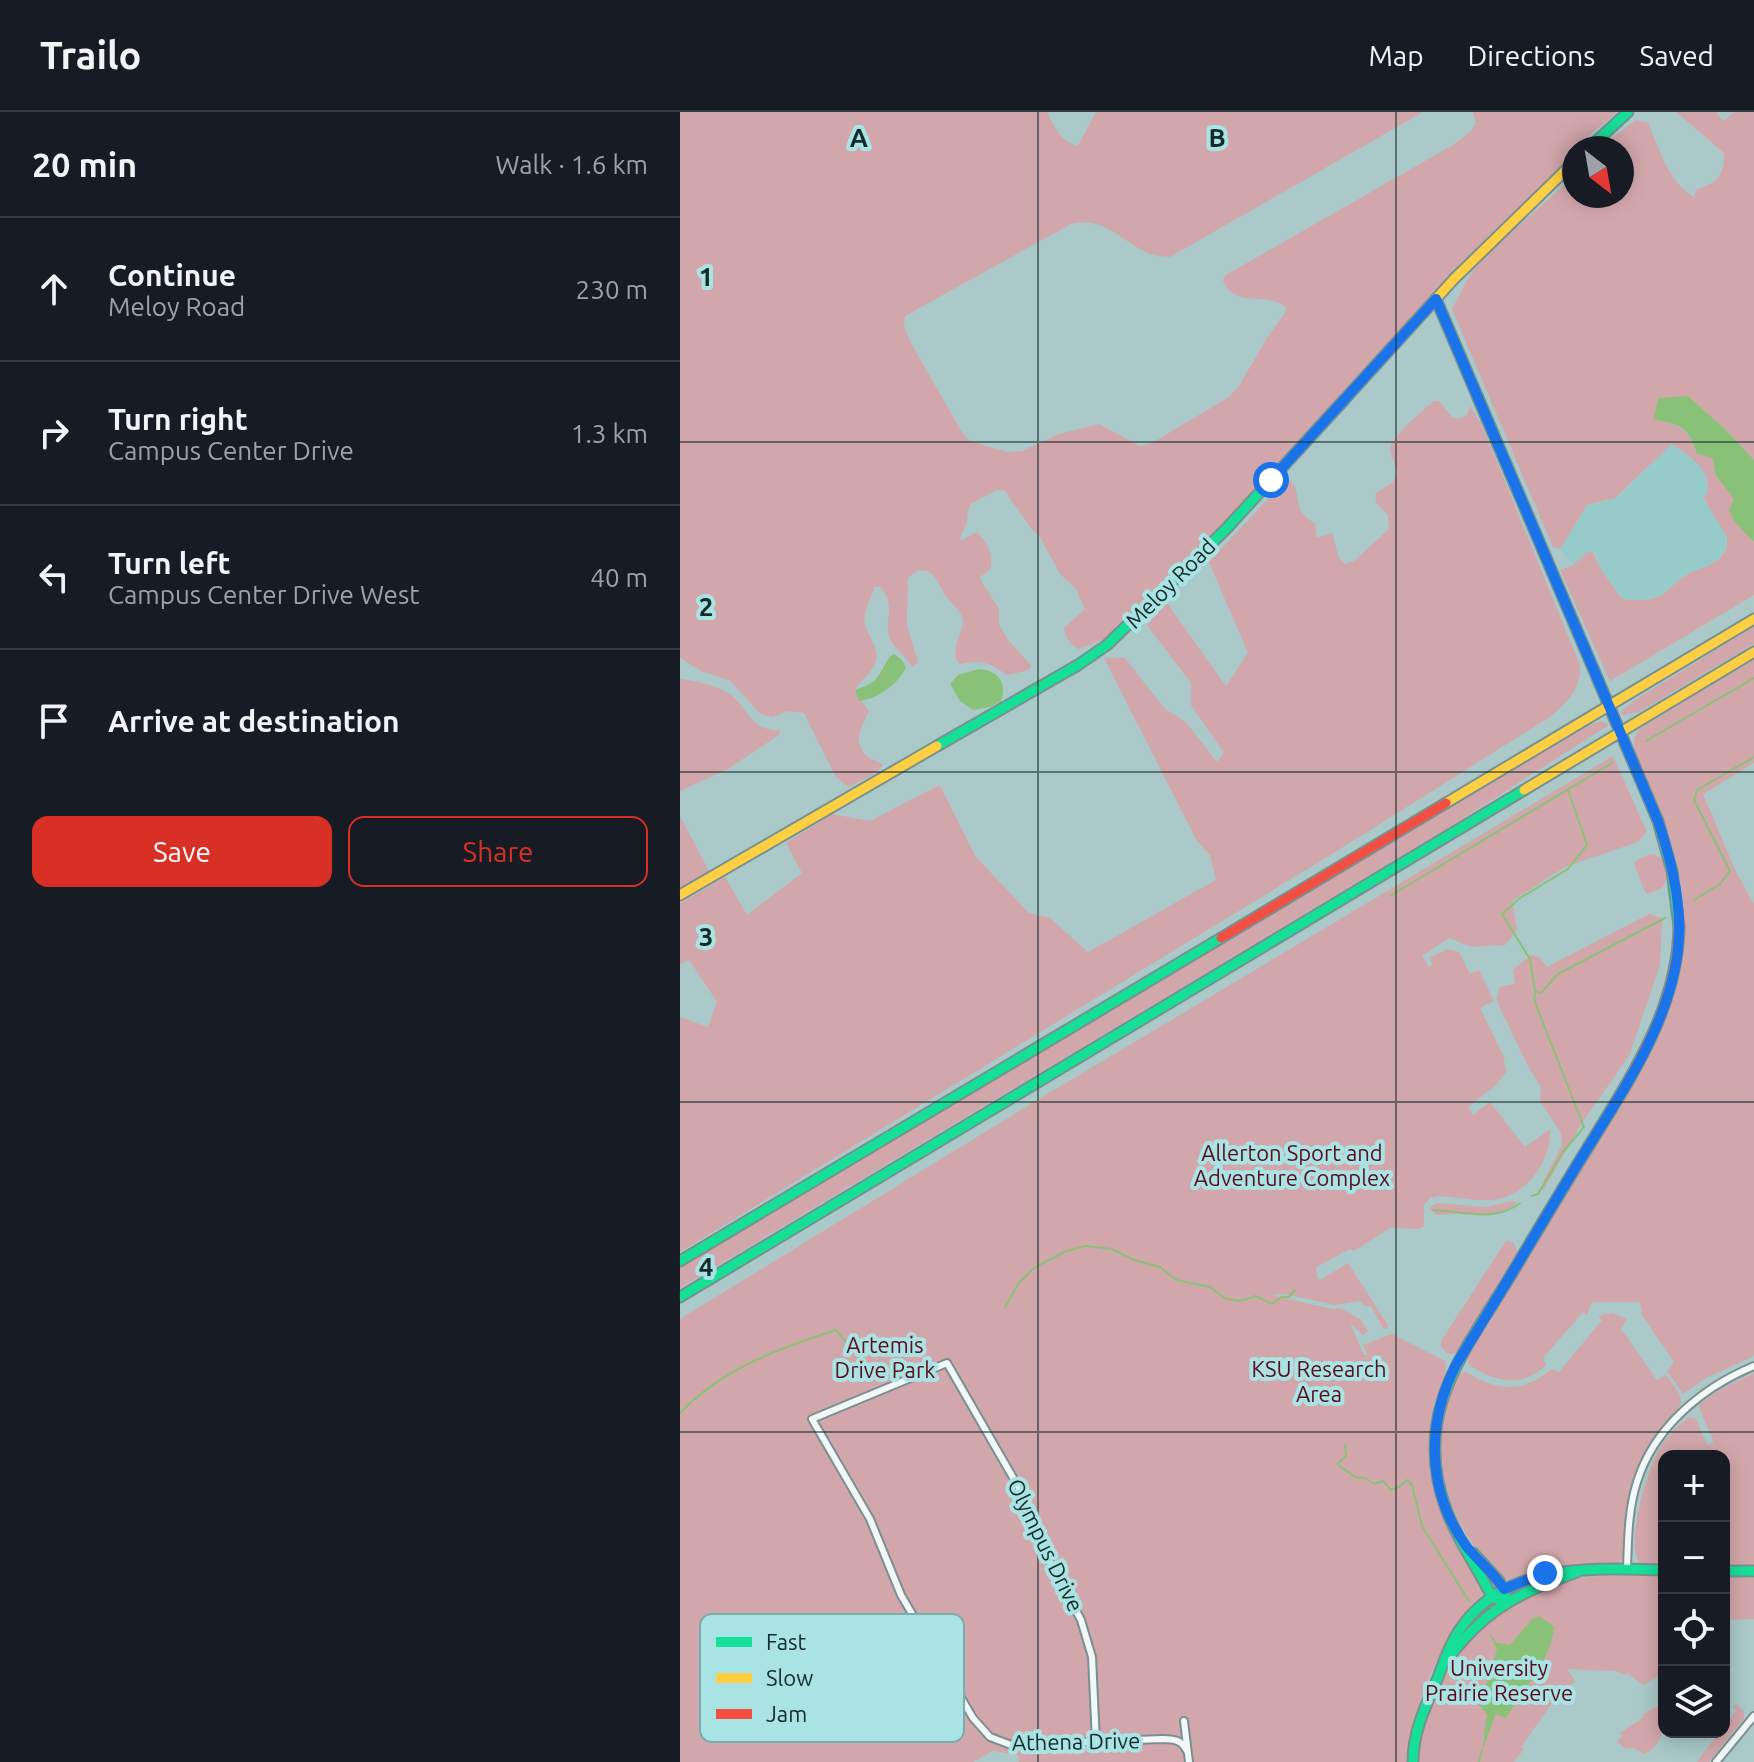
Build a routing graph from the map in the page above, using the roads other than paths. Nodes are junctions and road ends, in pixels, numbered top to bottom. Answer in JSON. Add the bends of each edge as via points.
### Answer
{"nodes":[{"id":1,"x":1628,"y":112,"type":"edge"},
{"id":2,"x":1602,"y":136,"type":"edge"},
{"id":3,"x":1562,"y":173,"type":"edge"},
{"id":4,"x":1436,"y":299,"type":"junction"},
{"id":5,"x":1754,"y":619,"type":"edge"},
{"id":6,"x":1754,"y":652,"type":"edge"},
{"id":7,"x":1610,"y":706,"type":"junction"},
{"id":8,"x":1621,"y":732,"type":"junction"},
{"id":9,"x":680,"y":895,"type":"edge"},
{"id":10,"x":680,"y":1261,"type":"edge"},
{"id":11,"x":680,"y":1297,"type":"edge"},
{"id":12,"x":947,"y":1363,"type":"joint"},
{"id":13,"x":1754,"y":1366,"type":"edge"},
{"id":14,"x":1468,"y":1548,"type":"junction"},
{"id":15,"x":1627,"y":1569,"type":"junction"},
{"id":16,"x":1580,"y":1570,"type":"junction"},
{"id":17,"x":1658,"y":1570,"type":"edge"},
{"id":18,"x":1730,"y":1571,"type":"edge"},
{"id":19,"x":1754,"y":1571,"type":"edge"},
{"id":20,"x":1504,"y":1589,"type":"junction"},
{"id":21,"x":1493,"y":1597,"type":"junction"},
{"id":22,"x":1506,"y":1603,"type":"junction"},
{"id":23,"x":912,"y":1614,"type":"edge"},
{"id":24,"x":1444,"y":1663,"type":"junction"},
{"id":25,"x":964,"y":1702,"type":"edge"},
{"id":26,"x":1754,"y":1716,"type":"edge"},
{"id":27,"x":1184,"y":1721,"type":"dead end"},
{"id":28,"x":1096,"y":1742,"type":"junction"},
{"id":29,"x":1187,"y":1751,"type":"junction"},
{"id":30,"x":1189,"y":1762,"type":"edge"},
{"id":31,"x":1413,"y":1762,"type":"edge"},
{"id":32,"x":1716,"y":1762,"type":"edge"}],
"edges":[{"from":1,"to":2,"type":"street"},
{"from":3,"to":4,"type":"street","name":"Meloy Road"},
{"from":4,"to":7,"type":"street"},
{"from":4,"to":9,"type":"street","name":"Meloy Road","via":[[1271,480],[1107,645]]},
{"from":5,"to":7,"type":"street"},
{"from":6,"to":8,"type":"street"},
{"from":7,"to":8,"type":"street"},
{"from":7,"to":10,"type":"street"},
{"from":8,"to":11,"type":"street"},
{"from":8,"to":14,"type":"street","via":[[1672,867],[1679,919],[1674,971],[1643,1054],[1457,1363],[1439,1407],[1434,1427],[1438,1482],[1446,1510]]},
{"from":12,"to":23,"type":"street","name":"Athena Drive","via":[[812,1419],[870,1519]]},
{"from":12,"to":28,"type":"street","name":"Olympus Drive","via":[[1019,1488],[1042,1548],[1081,1620],[1092,1659]]},
{"from":13,"to":15,"type":"street","via":[[1700,1395],[1652,1450],[1633,1496]]},
{"from":14,"to":20,"type":"street"},
{"from":14,"to":21,"type":"street"},
{"from":15,"to":16,"type":"street"},
{"from":15,"to":17,"type":"street"},
{"from":16,"to":20,"type":"street","via":[[1545,1573]]},
{"from":16,"to":22,"type":"street"},
{"from":18,"to":19,"type":"street"},
{"from":20,"to":21,"type":"street"},
{"from":20,"to":22,"type":"street"},
{"from":21,"to":22,"type":"street"},
{"from":21,"to":24,"type":"street","via":[[1461,1627]]},
{"from":22,"to":24,"type":"street"},
{"from":24,"to":31,"type":"street","via":[[1418,1728]]},
{"from":25,"to":28,"type":"street","name":"Athena Drive","via":[[979,1727],[1011,1745]]},
{"from":26,"to":32,"type":"street"},
{"from":27,"to":29,"type":"street"},
{"from":28,"to":29,"type":"street","name":"Athena Drive","via":[[1170,1739]]},
{"from":29,"to":30,"type":"street"}]}
